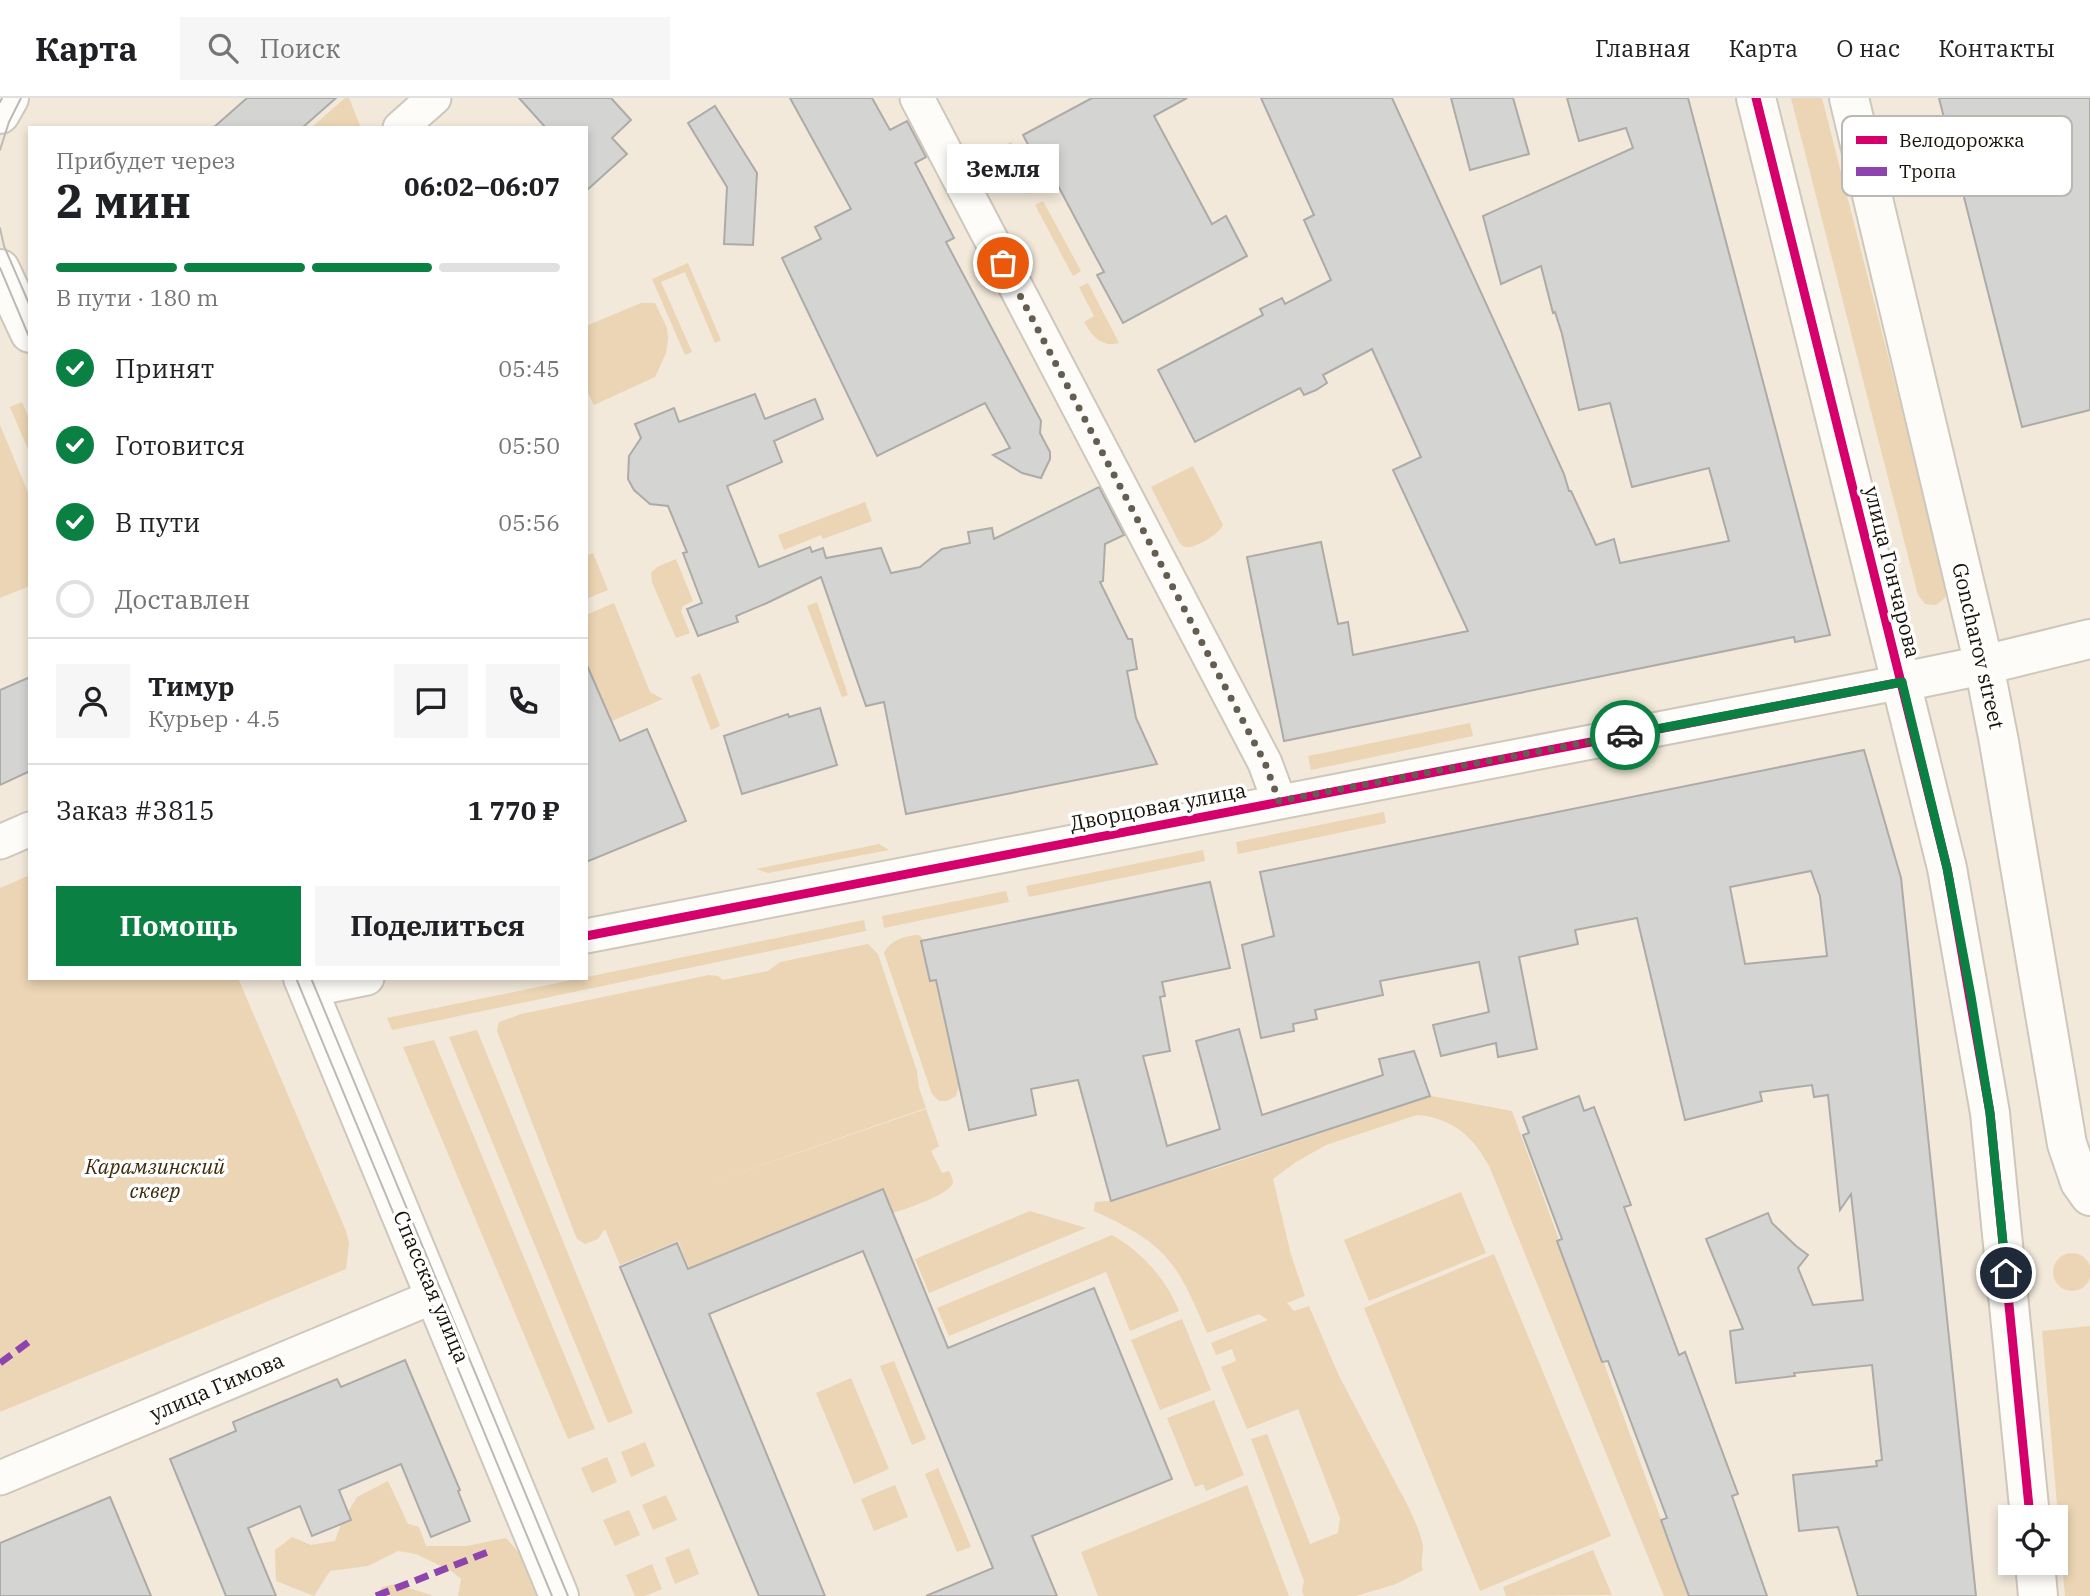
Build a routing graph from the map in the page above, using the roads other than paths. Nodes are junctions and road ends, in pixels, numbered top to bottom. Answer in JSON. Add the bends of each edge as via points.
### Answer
{"nodes":[{"id":1,"x":9,"y":98,"type":"edge"},
{"id":2,"x":434,"y":98,"type":"edge"},
{"id":3,"x":916,"y":98,"type":"edge"},
{"id":4,"x":1756,"y":98,"type":"edge"},
{"id":5,"x":1849,"y":98,"type":"edge"},
{"id":6,"x":0,"y":114,"type":"edge"},
{"id":7,"x":1853,"y":116,"type":"edge"},
{"id":8,"x":402,"y":126,"type":"edge"},
{"id":9,"x":1872,"y":196,"type":"edge"},
{"id":10,"x":0,"y":269,"type":"edge"},
{"id":11,"x":28,"y":329,"type":"edge"},
{"id":12,"x":2090,"y":639,"type":"edge"},
{"id":13,"x":1984,"y":665,"type":"junction"},
{"id":14,"x":1902,"y":682,"type":"junction"},
{"id":15,"x":1279,"y":801,"type":"junction"},
{"id":16,"x":28,"y":830,"type":"edge"},
{"id":17,"x":0,"y":842,"type":"edge"},
{"id":18,"x":588,"y":936,"type":"edge"},
{"id":19,"x":347,"y":980,"type":"edge"},
{"id":20,"x":306,"y":984,"type":"edge"},
{"id":21,"x":2090,"y":1196,"type":"edge"},
{"id":22,"x":435,"y":1296,"type":"junction"},
{"id":23,"x":0,"y":1478,"type":"edge"},
{"id":24,"x":2029,"y":1505,"type":"edge"},
{"id":25,"x":2036,"y":1575,"type":"edge"},
{"id":26,"x":559,"y":1596,"type":"edge"},
{"id":27,"x":2038,"y":1596,"type":"edge"}],
"edges":[{"from":1,"to":6,"type":"main road"},
{"from":2,"to":8,"type":"street"},
{"from":3,"to":15,"type":"street","via":[[1253,739]]},
{"from":4,"to":14,"type":"main road","name":"улица Гончарова"},
{"from":5,"to":7,"type":"main road","name":"Goncharov street"},
{"from":9,"to":13,"type":"main road","name":"Goncharov street"},
{"from":10,"to":11,"type":"main road"},
{"from":12,"to":13,"type":"main road"},
{"from":13,"to":14,"type":"main road"},
{"from":13,"to":21,"type":"main road","name":"Goncharov street","via":[[2067,1144]]},
{"from":14,"to":15,"type":"street","name":"Дворцовая улица"},
{"from":14,"to":24,"type":"main road","name":"улица Гончарова","via":[[1947,868],[1990,1113]]},
{"from":15,"to":18,"type":"street","name":"Дворцовая улица"},
{"from":16,"to":17,"type":"street"},
{"from":19,"to":20,"type":"street"},
{"from":20,"to":22,"type":"main road","name":"Спасская улица"},
{"from":22,"to":23,"type":"street","name":"улица Гимова"},
{"from":22,"to":26,"type":"main road","name":"Спасская улица"},
{"from":25,"to":27,"type":"main road"}]}
